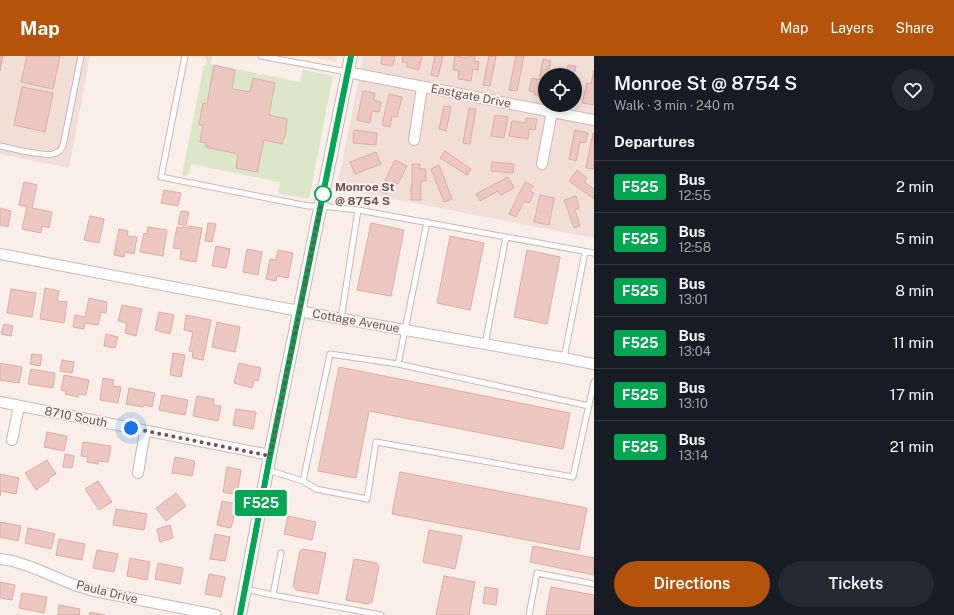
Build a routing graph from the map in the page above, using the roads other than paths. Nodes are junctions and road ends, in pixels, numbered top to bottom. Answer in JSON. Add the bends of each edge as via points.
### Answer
{"nodes":[{"id":1,"x":81,"y":56,"type":"edge"},
{"id":2,"x":185,"y":56,"type":"edge"},
{"id":3,"x":261,"y":56,"type":"edge"},
{"id":4,"x":351,"y":56,"type":"edge"},
{"id":5,"x":348,"y":72,"type":"junction"},
{"id":6,"x":422,"y":87,"type":"junction"},
{"id":7,"x":538,"y":109,"type":"edge"},
{"id":8,"x":552,"y":112,"type":"joint"},
{"id":9,"x":594,"y":120,"type":"edge"},
{"id":10,"x":414,"y":140,"type":"dead end"},
{"id":11,"x":0,"y":146,"type":"edge"},
{"id":12,"x":542,"y":164,"type":"dead end"},
{"id":13,"x":321,"y":206,"type":"junction"},
{"id":14,"x":358,"y":210,"type":"junction"},
{"id":15,"x":427,"y":222,"type":"junction"},
{"id":16,"x":506,"y":237,"type":"junction"},
{"id":17,"x":585,"y":252,"type":"junction"},
{"id":18,"x":594,"y":253,"type":"edge"},
{"id":19,"x":0,"y":254,"type":"edge"},
{"id":20,"x":300,"y":311,"type":"junction"},
{"id":21,"x":341,"y":319,"type":"junction"},
{"id":22,"x":405,"y":330,"type":"junction"},
{"id":23,"x":485,"y":344,"type":"junction"},
{"id":24,"x":564,"y":358,"type":"junction"},
{"id":25,"x":398,"y":364,"type":"junction"},
{"id":26,"x":594,"y":364,"type":"edge"},
{"id":27,"x":594,"y":382,"type":"edge"},
{"id":28,"x":0,"y":402,"type":"edge"},
{"id":29,"x":19,"y":406,"type":"junction"},
{"id":30,"x":589,"y":406,"type":"junction"},
{"id":31,"x":145,"y":431,"type":"junction"},
{"id":32,"x":12,"y":440,"type":"dead end"},
{"id":33,"x":270,"y":456,"type":"junction"},
{"id":34,"x":267,"y":470,"type":"junction"},
{"id":35,"x":138,"y":473,"type":"dead end"},
{"id":36,"x":303,"y":481,"type":"junction"},
{"id":37,"x":282,"y":553,"type":"dead end"},
{"id":38,"x":0,"y":559,"type":"edge"},
{"id":39,"x":594,"y":584,"type":"edge"},
{"id":40,"x":244,"y":589,"type":"junction"},
{"id":41,"x":273,"y":595,"type":"junction"},
{"id":42,"x":216,"y":615,"type":"edge"},
{"id":43,"x":240,"y":615,"type":"edge"},
{"id":44,"x":381,"y":615,"type":"edge"},
{"id":45,"x":529,"y":615,"type":"edge"}],
"edges":[{"from":1,"to":11,"type":"lane","via":[[61,149],[55,154],[47,155]]},
{"from":2,"to":13,"type":"lane","via":[[161,177],[308,206]]},
{"from":3,"to":5,"type":"lane"},
{"from":4,"to":5,"type":"street"},
{"from":5,"to":6,"type":"street","name":"Eastgate Drive"},
{"from":5,"to":13,"type":"street"},
{"from":6,"to":7,"type":"street","name":"Eastgate Drive"},
{"from":6,"to":10,"type":"street"},
{"from":8,"to":9,"type":"street","name":"Eastgate Drive"},
{"from":8,"to":12,"type":"street"},
{"from":13,"to":14,"type":"lane"},
{"from":13,"to":20,"type":"street"},
{"from":14,"to":15,"type":"lane"},
{"from":14,"to":21,"type":"lane"},
{"from":15,"to":16,"type":"lane"},
{"from":15,"to":22,"type":"lane"},
{"from":16,"to":17,"type":"lane"},
{"from":16,"to":23,"type":"lane"},
{"from":17,"to":18,"type":"lane"},
{"from":17,"to":24,"type":"lane"},
{"from":19,"to":20,"type":"street","name":"Cottage Avenue"},
{"from":20,"to":21,"type":"street","name":"Cottage Avenue"},
{"from":20,"to":33,"type":"street"},
{"from":21,"to":22,"type":"street","name":"Cottage Avenue"},
{"from":22,"to":23,"type":"street","name":"Cottage Avenue"},
{"from":22,"to":25,"type":"lane"},
{"from":23,"to":24,"type":"street","name":"Cottage Avenue"},
{"from":24,"to":26,"type":"street","name":"Cottage Avenue"},
{"from":25,"to":30,"type":"lane"},
{"from":25,"to":36,"type":"lane","via":[[330,354]]},
{"from":27,"to":30,"type":"lane"},
{"from":28,"to":29,"type":"street","name":"8710 South"},
{"from":29,"to":31,"type":"street","name":"8710 South"},
{"from":29,"to":32,"type":"street"},
{"from":30,"to":36,"type":"lane","via":[[574,477],[376,442],[367,499],[316,489]]},
{"from":31,"to":33,"type":"street","name":"8710 South"},
{"from":31,"to":35,"type":"street"},
{"from":33,"to":34,"type":"street"},
{"from":34,"to":36,"type":"lane"},
{"from":34,"to":40,"type":"street"},
{"from":37,"to":41,"type":"lane"},
{"from":38,"to":42,"type":"street","name":"Paula Drive","via":[[34,568],[94,591]]},
{"from":39,"to":45,"type":"lane","via":[[537,573]]},
{"from":40,"to":41,"type":"lane"},
{"from":40,"to":43,"type":"street"},
{"from":41,"to":44,"type":"lane"}]}
